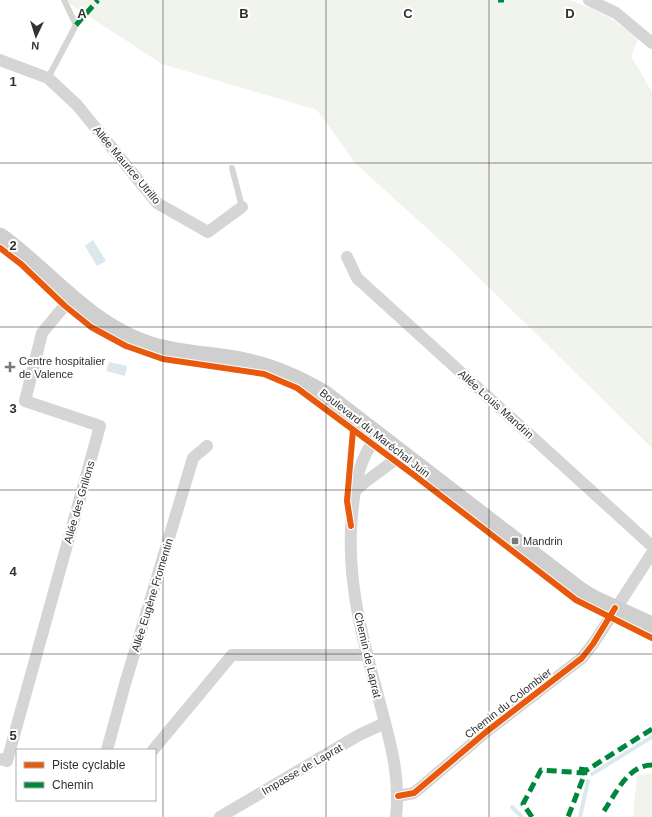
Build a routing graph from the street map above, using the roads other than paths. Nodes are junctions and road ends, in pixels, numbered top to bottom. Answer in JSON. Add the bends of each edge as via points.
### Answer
{"nodes":[{"id":1,"x":64,"y":0,"type":"edge"},
{"id":2,"x":589,"y":0,"type":"edge"},
{"id":3,"x":652,"y":43,"type":"edge"},
{"id":4,"x":0,"y":60,"type":"edge"},
{"id":5,"x":48,"y":78,"type":"junction"},
{"id":6,"x":232,"y":168,"type":"dead end"},
{"id":7,"x":242,"y":207,"type":"joint"},
{"id":8,"x":0,"y":236,"type":"edge"},
{"id":9,"x":346,"y":257,"type":"dead end"},
{"id":10,"x":73,"y":299,"type":"junction"},
{"id":11,"x":377,"y":435,"type":"junction"},
{"id":12,"x":207,"y":446,"type":"dead end"},
{"id":13,"x":401,"y":454,"type":"junction"},
{"id":14,"x":355,"y":491,"type":"junction"},
{"id":15,"x":652,"y":546,"type":"edge"},
{"id":16,"x":652,"y":553,"type":"edge"},
{"id":17,"x":615,"y":608,"type":"junction"},
{"id":18,"x":652,"y":625,"type":"edge"},
{"id":19,"x":367,"y":655,"type":"junction"},
{"id":20,"x":385,"y":723,"type":"junction"},
{"id":21,"x":107,"y":749,"type":"edge"},
{"id":22,"x":155,"y":749,"type":"edge"},
{"id":23,"x":0,"y":759,"type":"edge"},
{"id":24,"x":398,"y":796,"type":"junction"},
{"id":25,"x":220,"y":817,"type":"edge"},
{"id":26,"x":396,"y":817,"type":"edge"}],
"edges":[{"from":1,"to":5,"type":"lane","via":[[76,25]]},
{"from":2,"to":3,"type":"street","via":[[616,13]]},
{"from":4,"to":5,"type":"street","name":"Allée Maurice Utrillo"},
{"from":5,"to":7,"type":"street","name":"Allée Maurice Utrillo","via":[[77,105],[157,203],[208,232]]},
{"from":6,"to":7,"type":"lane","name":"Allée Maurice Utrillo"},
{"from":8,"to":10,"type":"main road","name":"Boulevard du Maréchal Juin","via":[[30,258]]},
{"from":9,"to":15,"type":"street","name":"Allée Louis Mandrin","via":[[357,278]]},
{"from":10,"to":11,"type":"main road","name":"Boulevard du Maréchal Juin","via":[[92,316],[117,332],[147,344],[175,351],[248,361],[300,379],[324,393]]},
{"from":10,"to":23,"type":"street","name":"Allée des Grillons","via":[[42,334],[25,401],[100,426],[7,761]]},
{"from":11,"to":13,"type":"main road","name":"Boulevard du Maréchal Juin"},
{"from":11,"to":14,"type":"street","name":"Chemin de Laprat","via":[[368,448],[357,474]]},
{"from":12,"to":21,"type":"street","name":"Allée Eugène Fromentin","via":[[193,458]]},
{"from":13,"to":14,"type":"street"},
{"from":13,"to":17,"type":"main road","name":"Boulevard du Maréchal Juin","via":[[580,590]]},
{"from":14,"to":19,"type":"street","name":"Chemin de Laprat","via":[[350,542],[351,567]]},
{"from":16,"to":17,"type":"street","name":"Chemin du Colombier"},
{"from":17,"to":18,"type":"main road","name":"Boulevard du Maréchal Juin"},
{"from":17,"to":24,"type":"street","name":"Chemin du Colombier","via":[[582,658],[486,732],[414,793]]},
{"from":19,"to":20,"type":"street","name":"Chemin de Laprat"},
{"from":19,"to":22,"type":"street","via":[[232,654]]},
{"from":20,"to":24,"type":"street","name":"Chemin de Laprat","via":[[395,763]]},
{"from":20,"to":25,"type":"street","name":"Impasse de Laprat","via":[[359,735]]},
{"from":24,"to":26,"type":"street","name":"Chemin de Laprat"}]}
